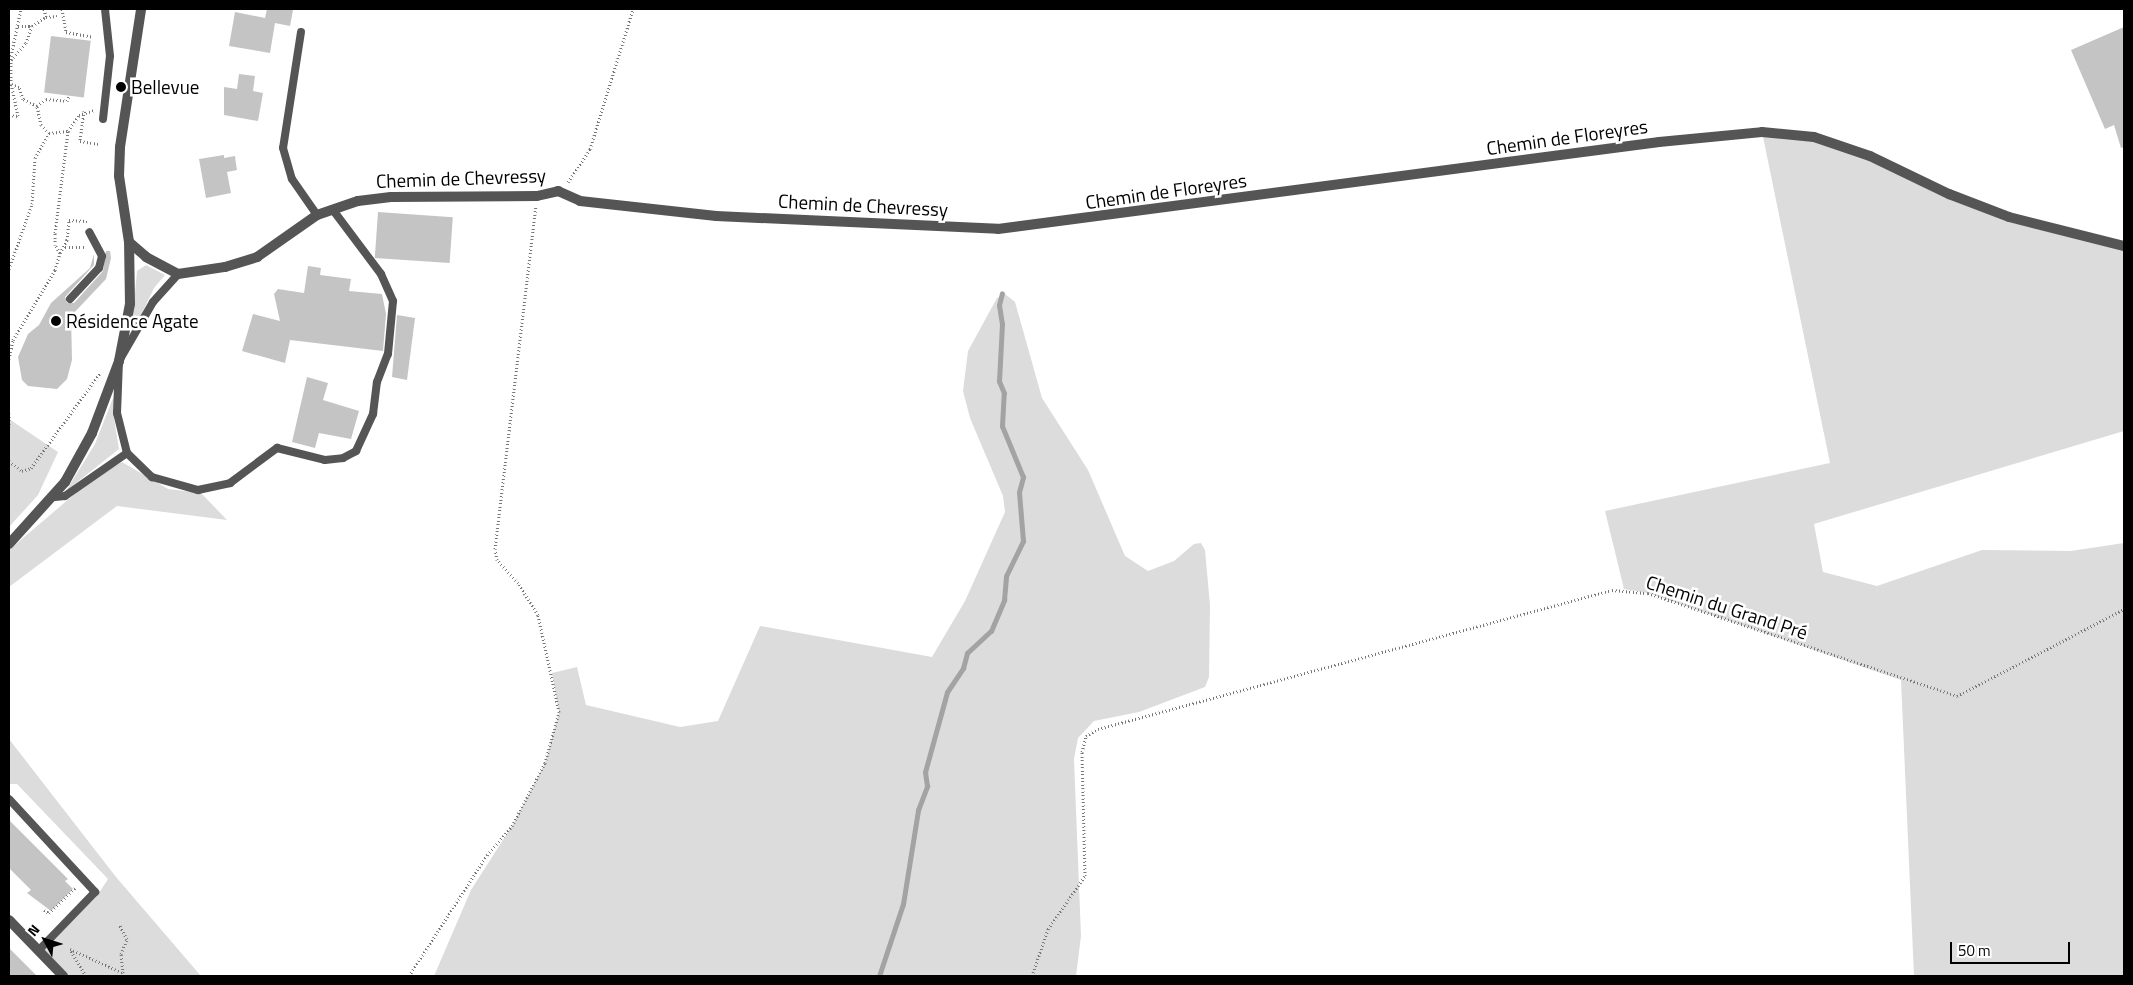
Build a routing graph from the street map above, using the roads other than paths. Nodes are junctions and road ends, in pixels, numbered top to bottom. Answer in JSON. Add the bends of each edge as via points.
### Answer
{"nodes":[{"id":1,"x":105,"y":9,"type":"edge"},
{"id":2,"x":138,"y":9,"type":"edge"},
{"id":3,"x":301,"y":32,"type":"dead end"},
{"id":4,"x":103,"y":119,"type":"dead end"},
{"id":5,"x":333,"y":210,"type":"junction"},
{"id":6,"x":317,"y":215,"type":"junction"},
{"id":7,"x":998,"y":229,"type":"joint"},
{"id":8,"x":89,"y":232,"type":"dead end"},
{"id":9,"x":129,"y":242,"type":"junction"},
{"id":10,"x":2124,"y":246,"type":"edge"},
{"id":11,"x":178,"y":274,"type":"junction"},
{"id":12,"x":70,"y":299,"type":"dead end"},
{"id":13,"x":119,"y":361,"type":"junction"},
{"id":14,"x":127,"y":453,"type":"junction"},
{"id":15,"x":56,"y":497,"type":"junction"},
{"id":16,"x":9,"y":544,"type":"edge"},
{"id":17,"x":9,"y":799,"type":"edge"},
{"id":18,"x":9,"y":920,"type":"edge"},
{"id":19,"x":38,"y":951,"type":"junction"},
{"id":20,"x":63,"y":976,"type":"edge"}],
"edges":[{"from":1,"to":4,"type":"lane","via":[[110,56]]},
{"from":2,"to":9,"type":"street","via":[[119,176]]},
{"from":3,"to":6,"type":"lane","via":[[283,148],[292,178]]},
{"from":5,"to":6,"type":"street","name":"Chemin de Chevressy"},
{"from":5,"to":7,"type":"street","name":"Chemin de Chevressy","via":[[358,201],[391,197],[537,196],[558,191],[580,201],[716,216]]},
{"from":5,"to":14,"type":"lane","via":[[381,274],[393,301],[388,354],[378,382],[373,414],[356,450],[343,458],[326,460],[277,448],[230,483],[198,490],[152,477]]},
{"from":6,"to":11,"type":"street","name":"Chemin de Chevressy","via":[[258,257],[225,267]]},
{"from":7,"to":10,"type":"street","name":"Chemin de Floreyres","via":[[1659,142],[1762,132],[1814,137],[1870,156],[1949,194],[2009,217]]},
{"from":8,"to":12,"type":"lane","via":[[102,256],[99,268]]},
{"from":9,"to":11,"type":"street","via":[[146,257]]},
{"from":9,"to":13,"type":"street","via":[[130,304]]},
{"from":11,"to":13,"type":"lane","via":[[153,302]]},
{"from":13,"to":14,"type":"lane","via":[[117,413]]},
{"from":13,"to":15,"type":"street","via":[[92,433]]},
{"from":14,"to":15,"type":"lane","via":[[65,496]]},
{"from":15,"to":16,"type":"street"},
{"from":17,"to":19,"type":"lane","via":[[86,878],[95,892],[92,900]]},
{"from":18,"to":19,"type":"street"},
{"from":19,"to":20,"type":"street"}]}
